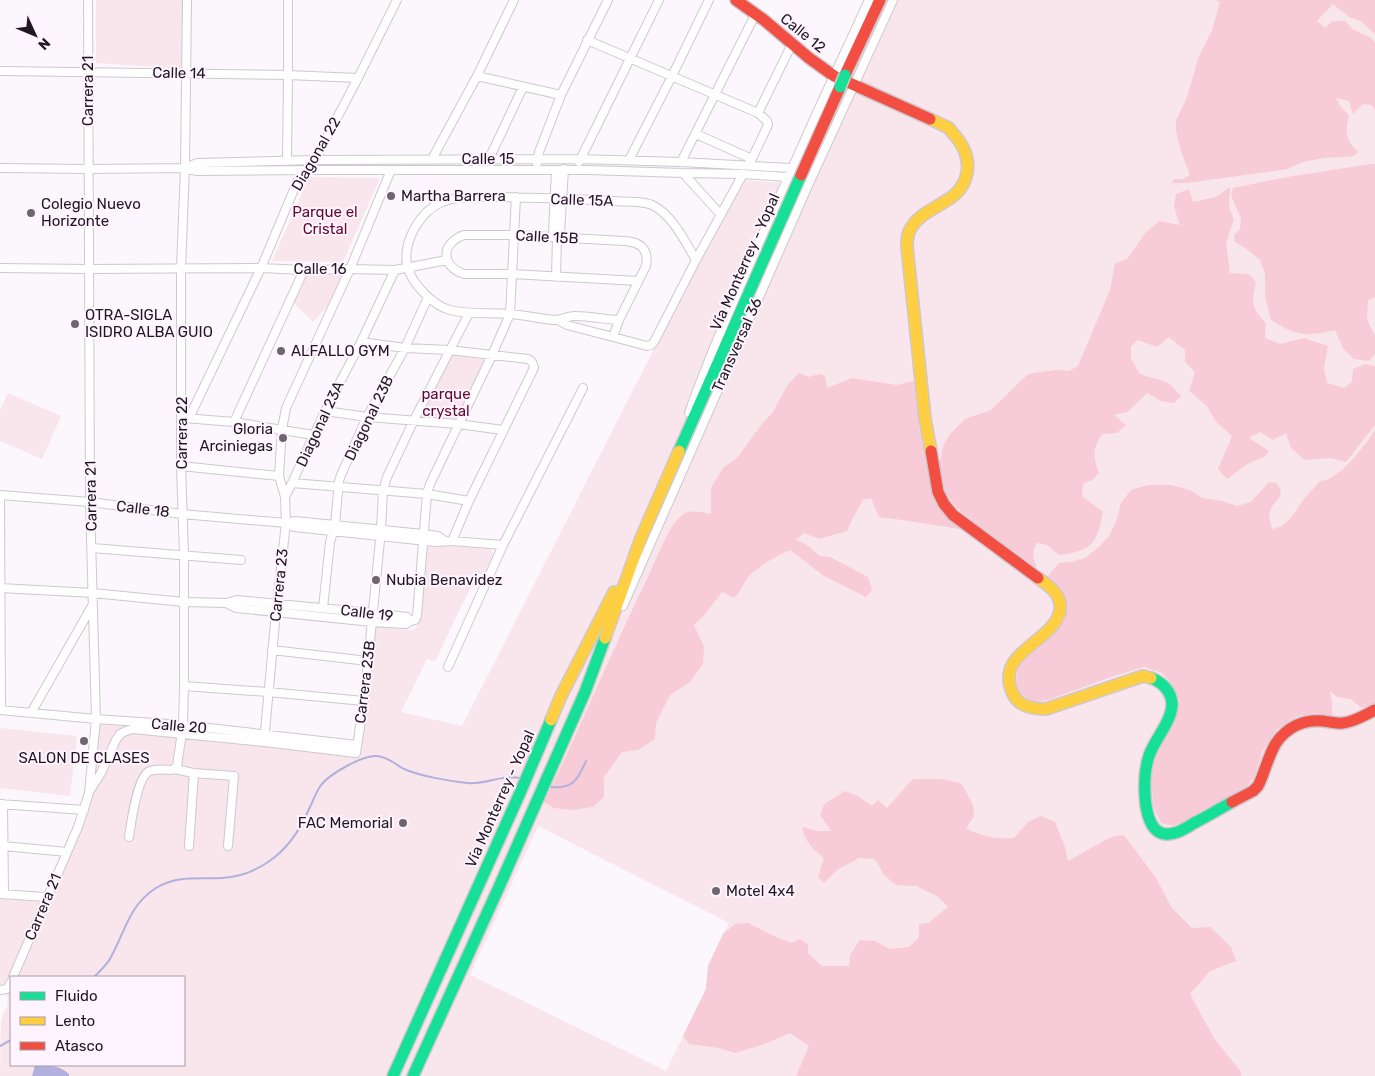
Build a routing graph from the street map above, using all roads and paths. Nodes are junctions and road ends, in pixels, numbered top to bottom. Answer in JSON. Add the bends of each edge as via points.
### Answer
{"nodes":[{"id":1,"x":88,"y":0,"type":"edge"},
{"id":2,"x":187,"y":0,"type":"edge"},
{"id":3,"x":397,"y":0,"type":"edge"},
{"id":4,"x":514,"y":0,"type":"edge"},
{"id":5,"x":608,"y":0,"type":"edge"},
{"id":6,"x":659,"y":0,"type":"edge"},
{"id":7,"x":709,"y":0,"type":"edge"},
{"id":8,"x":736,"y":0,"type":"edge"},
{"id":9,"x":869,"y":0,"type":"edge"},
{"id":10,"x":880,"y":0,"type":"edge"},
{"id":11,"x":893,"y":0,"type":"edge"},
{"id":12,"x":288,"y":2,"type":"dead end"},
{"id":13,"x":755,"y":15,"type":"junction"},
{"id":14,"x":587,"y":40,"type":"junction"},
{"id":15,"x":792,"y":44,"type":"junction"},
{"id":16,"x":630,"y":58,"type":"junction"},
{"id":17,"x":0,"y":70,"type":"edge"},
{"id":18,"x":88,"y":72,"type":"junction"},
{"id":19,"x":186,"y":73,"type":"junction"},
{"id":20,"x":288,"y":75,"type":"junction"},
{"id":21,"x":477,"y":76,"type":"junction"},
{"id":22,"x":672,"y":76,"type":"junction"},
{"id":23,"x":840,"y":76,"type":"junction"},
{"id":24,"x":358,"y":78,"type":"junction"},
{"id":25,"x":854,"y":86,"type":"junction"},
{"id":26,"x":523,"y":87,"type":"junction"},
{"id":27,"x":715,"y":94,"type":"junction"},
{"id":28,"x":561,"y":95,"type":"junction"},
{"id":29,"x":758,"y":114,"type":"junction"},
{"id":30,"x":696,"y":134,"type":"junction"},
{"id":31,"x":432,"y":159,"type":"junction"},
{"id":32,"x":489,"y":159,"type":"junction"},
{"id":33,"x":579,"y":159,"type":"junction"},
{"id":34,"x":315,"y":160,"type":"junction"},
{"id":35,"x":537,"y":160,"type":"junction"},
{"id":36,"x":629,"y":160,"type":"junction"},
{"id":37,"x":287,"y":161,"type":"junction"},
{"id":38,"x":668,"y":162,"type":"junction"},
{"id":39,"x":681,"y":162,"type":"junction"},
{"id":40,"x":750,"y":162,"type":"junction"},
{"id":41,"x":0,"y":168,"type":"edge"},
{"id":42,"x":185,"y":168,"type":"junction"},
{"id":43,"x":791,"y":168,"type":"junction"},
{"id":44,"x":88,"y":169,"type":"junction"},
{"id":45,"x":306,"y":170,"type":"junction"},
{"id":46,"x":391,"y":170,"type":"junction"},
{"id":47,"x":537,"y":170,"type":"junction"},
{"id":48,"x":560,"y":170,"type":"junction"},
{"id":49,"x":577,"y":170,"type":"junction"},
{"id":50,"x":666,"y":172,"type":"junction"},
{"id":51,"x":683,"y":173,"type":"junction"},
{"id":52,"x":743,"y":174,"type":"junction"},
{"id":53,"x":787,"y":177,"type":"junction"},
{"id":54,"x":516,"y":197,"type":"junction"},
{"id":55,"x":558,"y":199,"type":"junction"},
{"id":56,"x":721,"y":215,"type":"junction"},
{"id":57,"x":514,"y":235,"type":"junction"},
{"id":58,"x":557,"y":238,"type":"junction"},
{"id":59,"x":446,"y":260,"type":"junction"},
{"id":60,"x":696,"y":260,"type":"junction"},
{"id":61,"x":0,"y":268,"type":"edge"},
{"id":62,"x":181,"y":268,"type":"junction"},
{"id":63,"x":261,"y":268,"type":"junction"},
{"id":64,"x":408,"y":268,"type":"junction"},
{"id":65,"x":88,"y":269,"type":"junction"},
{"id":66,"x":350,"y":269,"type":"junction"},
{"id":67,"x":304,"y":270,"type":"junction"},
{"id":68,"x":395,"y":270,"type":"junction"},
{"id":69,"x":512,"y":274,"type":"junction"},
{"id":70,"x":556,"y":277,"type":"junction"},
{"id":71,"x":638,"y":281,"type":"junction"},
{"id":72,"x":428,"y":297,"type":"junction"},
{"id":73,"x":469,"y":313,"type":"junction"},
{"id":74,"x":510,"y":314,"type":"junction"},
{"id":75,"x":558,"y":320,"type":"junction"},
{"id":76,"x":619,"y":320,"type":"junction"},
{"id":77,"x":614,"y":336,"type":"junction"},
{"id":78,"x":361,"y":342,"type":"junction"},
{"id":79,"x":405,"y":348,"type":"junction"},
{"id":80,"x":450,"y":350,"type":"junction"},
{"id":81,"x":492,"y":355,"type":"junction"},
{"id":82,"x":583,"y":388,"type":"dead end"},
{"id":83,"x":325,"y":411,"type":"junction"},
{"id":84,"x":367,"y":417,"type":"junction"},
{"id":85,"x":185,"y":418,"type":"junction"},
{"id":86,"x":414,"y":420,"type":"junction"},
{"id":87,"x":234,"y":422,"type":"junction"},
{"id":88,"x":458,"y":424,"type":"junction"},
{"id":89,"x":282,"y":430,"type":"junction"},
{"id":90,"x":503,"y":430,"type":"junction"},
{"id":91,"x":314,"y":435,"type":"junction"},
{"id":92,"x":181,"y":466,"type":"junction"},
{"id":93,"x":280,"y":476,"type":"junction"},
{"id":94,"x":666,"y":482,"type":"junction"},
{"id":95,"x":292,"y":483,"type":"junction"},
{"id":96,"x":339,"y":487,"type":"junction"},
{"id":97,"x":383,"y":491,"type":"junction"},
{"id":98,"x":426,"y":494,"type":"junction"},
{"id":99,"x":0,"y":495,"type":"edge"},
{"id":100,"x":285,"y":497,"type":"junction"},
{"id":101,"x":469,"y":501,"type":"junction"},
{"id":102,"x":90,"y":502,"type":"junction"},
{"id":103,"x":182,"y":514,"type":"junction"},
{"id":104,"x":286,"y":523,"type":"junction"},
{"id":105,"x":334,"y":528,"type":"junction"},
{"id":106,"x":380,"y":533,"type":"junction"},
{"id":107,"x":422,"y":537,"type":"junction"},
{"id":108,"x":642,"y":538,"type":"junction"},
{"id":109,"x":448,"y":541,"type":"junction"},
{"id":110,"x":503,"y":545,"type":"junction"},
{"id":111,"x":92,"y":548,"type":"junction"},
{"id":112,"x":184,"y":555,"type":"junction"},
{"id":113,"x":241,"y":560,"type":"dead end"},
{"id":114,"x":0,"y":588,"type":"edge"},
{"id":115,"x":93,"y":594,"type":"junction"},
{"id":116,"x":184,"y":602,"type":"junction"},
{"id":117,"x":92,"y":604,"type":"junction"},
{"id":118,"x":276,"y":608,"type":"junction"},
{"id":119,"x":323,"y":608,"type":"junction"},
{"id":120,"x":372,"y":613,"type":"junction"},
{"id":121,"x":410,"y":621,"type":"junction"},
{"id":122,"x":372,"y":622,"type":"junction"},
{"id":123,"x":272,"y":650,"type":"junction"},
{"id":124,"x":368,"y":661,"type":"junction"},
{"id":125,"x":448,"y":667,"type":"dead end"},
{"id":126,"x":184,"y":686,"type":"junction"},
{"id":127,"x":268,"y":692,"type":"junction"},
{"id":128,"x":585,"y":692,"type":"junction"},
{"id":129,"x":364,"y":701,"type":"junction"},
{"id":130,"x":0,"y":710,"type":"edge"},
{"id":131,"x":1375,"y":710,"type":"edge"},
{"id":132,"x":31,"y":713,"type":"junction"},
{"id":133,"x":96,"y":719,"type":"junction"},
{"id":134,"x":182,"y":730,"type":"junction"},
{"id":135,"x":264,"y":738,"type":"junction"},
{"id":136,"x":356,"y":749,"type":"joint"},
{"id":137,"x":175,"y":769,"type":"junction"},
{"id":138,"x":194,"y":773,"type":"junction"},
{"id":139,"x":89,"y":793,"type":"junction"},
{"id":140,"x":1,"y":804,"type":"edge"},
{"id":141,"x":84,"y":810,"type":"junction"},
{"id":142,"x":128,"y":837,"type":"dead end"},
{"id":143,"x":3,"y":846,"type":"junction"},
{"id":144,"x":189,"y":846,"type":"dead end"},
{"id":145,"x":228,"y":846,"type":"dead end"},
{"id":146,"x":67,"y":852,"type":"junction"},
{"id":147,"x":2,"y":894,"type":"edge"},
{"id":148,"x":47,"y":897,"type":"junction"},
{"id":149,"x":13,"y":976,"type":"edge"},
{"id":150,"x":393,"y":1076,"type":"edge"},
{"id":151,"x":413,"y":1076,"type":"edge"}],
"edges":[{"from":1,"to":18,"type":"street","name":"Carrera 21"},
{"from":2,"to":19,"type":"street","name":"Carrera 22"},
{"from":3,"to":24,"type":"street","name":"Diagonal 22"},
{"from":4,"to":21,"type":"street"},
{"from":5,"to":14,"type":"street"},
{"from":6,"to":16,"type":"street"},
{"from":7,"to":22,"type":"street"},
{"from":8,"to":13,"type":"main road","name":"Calle 12"},
{"from":9,"to":23,"type":"street","name":"Transversal 36"},
{"from":10,"to":23,"type":"main road","name":"Vía Monterrey - Yopal"},
{"from":11,"to":25,"type":"street","name":"Transversal 36"},
{"from":12,"to":20,"type":"street"},
{"from":13,"to":15,"type":"main road","name":"Calle 12"},
{"from":13,"to":27,"type":"street"},
{"from":14,"to":16,"type":"street"},
{"from":14,"to":28,"type":"street"},
{"from":15,"to":23,"type":"main road","name":"Calle 12"},
{"from":15,"to":29,"type":"street"},
{"from":16,"to":22,"type":"street"},
{"from":16,"to":33,"type":"street"},
{"from":17,"to":18,"type":"street","name":"Calle 14"},
{"from":18,"to":19,"type":"street","name":"Calle 14"},
{"from":18,"to":44,"type":"street","name":"Carrera 21"},
{"from":19,"to":20,"type":"street","name":"Calle 14"},
{"from":19,"to":42,"type":"street","name":"Carrera 22"},
{"from":20,"to":24,"type":"street","name":"Calle 14"},
{"from":20,"to":37,"type":"street"},
{"from":21,"to":26,"type":"street"},
{"from":21,"to":31,"type":"street"},
{"from":22,"to":27,"type":"street"},
{"from":22,"to":36,"type":"street"},
{"from":23,"to":25,"type":"main road","name":"Calle 12"},
{"from":23,"to":43,"type":"street","name":"Transversal 36"},
{"from":23,"to":94,"type":"main road","name":"Vía Monterrey - Yopal","bridge":true,"via":[[840,87]]},
{"from":24,"to":34,"type":"street","name":"Diagonal 22"},
{"from":25,"to":128,"type":"street","name":"Transversal 36"},
{"from":25,"to":131,"type":"main road","name":"Calle 12","via":[[949,128],[966,152],[968,164],[963,185],[957,194],[914,224],[909,231],[907,247],[925,419],[938,492],[953,515],[1052,588],[1058,598],[1060,610],[1054,622],[1015,659],[1008,677],[1008,686],[1014,697],[1031,709],[1046,709],[1143,676],[1157,680],[1171,696],[1172,707],[1146,767],[1146,797],[1153,827],[1158,832],[1171,834],[1253,791],[1260,783],[1278,740],[1297,724],[1307,721],[1347,722]]},
{"from":26,"to":28,"type":"street"},
{"from":26,"to":32,"type":"street"},
{"from":27,"to":29,"type":"street"},
{"from":27,"to":30,"type":"street"},
{"from":28,"to":35,"type":"street"},
{"from":29,"to":40,"type":"street","via":[[768,121],[768,126]]},
{"from":30,"to":39,"type":"street"},
{"from":30,"to":40,"type":"street"},
{"from":31,"to":32,"type":"street","name":"Calle 15"},
{"from":31,"to":34,"type":"street","name":"Calle 15"},
{"from":32,"to":35,"type":"street","name":"Calle 15"},
{"from":33,"to":35,"type":"street","name":"Calle 15"},
{"from":33,"to":36,"type":"street","name":"Calle 15"},
{"from":33,"to":49,"type":"street"},
{"from":34,"to":37,"type":"street","name":"Calle 15"},
{"from":34,"to":45,"type":"street","name":"Diagonal 22"},
{"from":35,"to":47,"type":"street"},
{"from":36,"to":38,"type":"street","name":"Calle 15"},
{"from":37,"to":42,"type":"street","name":"Calle 15","via":[[196,163]]},
{"from":38,"to":39,"type":"street","name":"Calle 15"},
{"from":38,"to":50,"type":"street"},
{"from":39,"to":40,"type":"street","name":"Calle 15"},
{"from":40,"to":43,"type":"street","name":"Calle 15"},
{"from":41,"to":44,"type":"street","name":"Calle 15"},
{"from":42,"to":44,"type":"street","name":"Calle 15"},
{"from":42,"to":45,"type":"street","name":"Calle 15","via":[[196,172]]},
{"from":42,"to":62,"type":"street","name":"Carrera 22"},
{"from":43,"to":53,"type":"street","name":"Transversal 36"},
{"from":44,"to":65,"type":"street","name":"Carrera 21"},
{"from":45,"to":46,"type":"street","name":"Calle 15"},
{"from":45,"to":63,"type":"street","name":"Diagonal 22","via":[[298,180]]},
{"from":46,"to":47,"type":"street","name":"Calle 15"},
{"from":46,"to":66,"type":"street","name":"Carrera 23"},
{"from":47,"to":48,"type":"street","name":"Calle 15"},
{"from":48,"to":49,"type":"street","name":"Calle 15"},
{"from":48,"to":55,"type":"street"},
{"from":49,"to":50,"type":"street","name":"Calle 15"},
{"from":50,"to":51,"type":"street","name":"Calle 15"},
{"from":51,"to":52,"type":"street","name":"Calle 15"},
{"from":51,"to":56,"type":"street"},
{"from":52,"to":53,"type":"street","name":"Calle 15"},
{"from":52,"to":56,"type":"street"},
{"from":53,"to":94,"type":"street","name":"Transversal 36","via":[[701,379]]},
{"from":54,"to":55,"type":"street","name":"Calle 15A"},
{"from":54,"to":57,"type":"street"},
{"from":54,"to":64,"type":"street","name":"Calle 15A","via":[[458,198],[441,202],[426,212],[416,226],[408,242]]},
{"from":55,"to":58,"type":"street","via":[[560,233]]},
{"from":55,"to":60,"type":"street","name":"Calle 15A","via":[[638,202],[655,206],[676,228]]},
{"from":56,"to":60,"type":"street"},
{"from":57,"to":58,"type":"street","name":"Calle 15B"},
{"from":57,"to":59,"type":"street","name":"Calle 15B","via":[[457,237],[448,248]]},
{"from":57,"to":69,"type":"street"},
{"from":58,"to":70,"type":"street"},
{"from":58,"to":71,"type":"street","name":"Calle 15B","via":[[640,245],[648,258]]},
{"from":59,"to":64,"type":"street","name":"Calle 16"},
{"from":59,"to":69,"type":"street","via":[[464,274]]},
{"from":60,"to":77,"type":"street","via":[[651,345]]},
{"from":61,"to":65,"type":"street","name":"Calle 16"},
{"from":62,"to":63,"type":"street","name":"Calle 16"},
{"from":62,"to":65,"type":"street","name":"Calle 16"},
{"from":62,"to":85,"type":"street","name":"Carrera 22"},
{"from":63,"to":67,"type":"street","name":"Calle 16"},
{"from":63,"to":85,"type":"street","name":"Diagonal 22"},
{"from":64,"to":68,"type":"street","name":"Calle 16"},
{"from":64,"to":72,"type":"street"},
{"from":65,"to":102,"type":"street","name":"Carrera 21"},
{"from":66,"to":67,"type":"street","name":"Calle 16"},
{"from":66,"to":68,"type":"street","name":"Calle 16"},
{"from":66,"to":89,"type":"street","name":"Carrera 23","via":[[286,408]]},
{"from":67,"to":87,"type":"street"},
{"from":68,"to":78,"type":"street","name":"Diagonal 23A"},
{"from":69,"to":70,"type":"street"},
{"from":69,"to":74,"type":"street"},
{"from":70,"to":71,"type":"street"},
{"from":71,"to":76,"type":"street"},
{"from":72,"to":73,"type":"street","via":[[448,309]]},
{"from":72,"to":79,"type":"street","name":"Diagonal 23B"},
{"from":73,"to":74,"type":"street"},
{"from":73,"to":80,"type":"street","name":"Carrera 23B"},
{"from":74,"to":75,"type":"street"},
{"from":74,"to":81,"type":"street"},
{"from":75,"to":76,"type":"street","via":[[573,316]]},
{"from":75,"to":77,"type":"street","via":[[572,327]]},
{"from":76,"to":77,"type":"street"},
{"from":78,"to":79,"type":"street"},
{"from":78,"to":83,"type":"street","name":"Diagonal 23A"},
{"from":79,"to":80,"type":"street"},
{"from":79,"to":84,"type":"street","name":"Diagonal 23B"},
{"from":80,"to":81,"type":"street"},
{"from":80,"to":86,"type":"street","name":"Carrera 23B"},
{"from":81,"to":88,"type":"street"},
{"from":81,"to":90,"type":"street","via":[[528,359],[534,368]]},
{"from":82,"to":110,"type":"street"},
{"from":83,"to":84,"type":"street"},
{"from":83,"to":91,"type":"street","name":"Diagonal 23A"},
{"from":84,"to":86,"type":"street"},
{"from":84,"to":96,"type":"street","name":"Diagonal 23B","via":[[341,475]]},
{"from":85,"to":87,"type":"street"},
{"from":85,"to":92,"type":"street","name":"Carrera 22"},
{"from":86,"to":88,"type":"street"},
{"from":86,"to":97,"type":"street","name":"Carrera 23B"},
{"from":87,"to":89,"type":"street"},
{"from":88,"to":90,"type":"street"},
{"from":88,"to":98,"type":"street"},
{"from":89,"to":91,"type":"street"},
{"from":89,"to":93,"type":"street","name":"Carrera 23"},
{"from":90,"to":101,"type":"street"},
{"from":91,"to":95,"type":"street","name":"Diagonal 23A"},
{"from":92,"to":93,"type":"street"},
{"from":92,"to":103,"type":"street","name":"Carrera 22"},
{"from":93,"to":100,"type":"street","name":"Carrera 23"},
{"from":94,"to":108,"type":"main road","name":"Vía Monterrey - Yopal"},
{"from":95,"to":96,"type":"street"},
{"from":95,"to":100,"type":"street","name":"Diagonal 23A"},
{"from":96,"to":97,"type":"street"},
{"from":96,"to":105,"type":"street","name":"Diagonal 23B"},
{"from":97,"to":98,"type":"street"},
{"from":97,"to":106,"type":"street","name":"Carrera 23B"},
{"from":98,"to":101,"type":"street"},
{"from":98,"to":107,"type":"street"},
{"from":99,"to":102,"type":"street","name":"Calle 18"},
{"from":99,"to":114,"type":"street"},
{"from":100,"to":104,"type":"street","name":"Carrera 23"},
{"from":101,"to":109,"type":"street"},
{"from":102,"to":103,"type":"street","name":"Calle 18"},
{"from":102,"to":111,"type":"street","name":"Carrera 21"},
{"from":103,"to":104,"type":"street","name":"Calle 18"},
{"from":103,"to":112,"type":"street","name":"Carrera 22"},
{"from":104,"to":105,"type":"street","name":"Calle 18","via":[[294,527]]},
{"from":104,"to":118,"type":"street","name":"Carrera 23"},
{"from":105,"to":106,"type":"street","name":"Calle 18"},
{"from":105,"to":119,"type":"street","name":"Diagonal 23B"},
{"from":106,"to":107,"type":"street","name":"Calle 18"},
{"from":106,"to":120,"type":"street","name":"Carrera 23B"},
{"from":107,"to":109,"type":"street","name":"Calle 18","via":[[436,542]]},
{"from":107,"to":121,"type":"street","via":[[417,616]]},
{"from":108,"to":128,"type":"main road","name":"Vía Monterrey - Yopal"},
{"from":108,"to":150,"type":"main road","name":"Vía Monterrey - Yopal","via":[[561,696]]},
{"from":109,"to":110,"type":"street","name":"Calle 18"},
{"from":110,"to":125,"type":"street"},
{"from":111,"to":112,"type":"street"},
{"from":111,"to":115,"type":"street","name":"Carrera 21"},
{"from":112,"to":113,"type":"street"},
{"from":112,"to":116,"type":"street","name":"Carrera 22"},
{"from":114,"to":115,"type":"street","name":"Calle 19"},
{"from":114,"to":130,"type":"street"},
{"from":115,"to":116,"type":"street","name":"Calle 19"},
{"from":115,"to":117,"type":"street","name":"Carrera 21"},
{"from":116,"to":118,"type":"street","name":"Calle 19","via":[[226,603],[237,600]]},
{"from":116,"to":126,"type":"street","name":"Carrera 22"},
{"from":117,"to":132,"type":"street"},
{"from":117,"to":133,"type":"street","name":"Carrera 21"},
{"from":118,"to":119,"type":"street","name":"Calle 19"},
{"from":118,"to":122,"type":"street","name":"Calle 19"},
{"from":118,"to":123,"type":"street","name":"Carrera 23"},
{"from":119,"to":120,"type":"street","name":"Calle 19"},
{"from":120,"to":121,"type":"street","name":"Calle 19","via":[[407,617]]},
{"from":120,"to":122,"type":"street","name":"Carrera 23B"},
{"from":121,"to":122,"type":"street","name":"Calle 19","via":[[406,624]]},
{"from":122,"to":124,"type":"street","name":"Carrera 23B"},
{"from":123,"to":124,"type":"street"},
{"from":123,"to":127,"type":"street","name":"Carrera 23"},
{"from":124,"to":129,"type":"street","name":"Carrera 23B"},
{"from":126,"to":127,"type":"street"},
{"from":126,"to":134,"type":"street","name":"Carrera 22"},
{"from":127,"to":129,"type":"street"},
{"from":127,"to":135,"type":"street","name":"Carrera 23"},
{"from":128,"to":151,"type":"main road","name":"Vía Monterrey - Yopal"},
{"from":129,"to":136,"type":"street","name":"Carrera 23B"},
{"from":130,"to":132,"type":"street","name":"Calle 20"},
{"from":132,"to":133,"type":"street","name":"Calle 20"},
{"from":133,"to":134,"type":"street","name":"Calle 20"},
{"from":133,"to":139,"type":"street","name":"Carrera 21"},
{"from":134,"to":135,"type":"street","name":"Calle 20"},
{"from":134,"to":137,"type":"street","name":"Carrera 22"},
{"from":134,"to":139,"type":"street","via":[[133,729],[120,734]]},
{"from":135,"to":136,"type":"street","name":"Calle 20"},
{"from":137,"to":138,"type":"street"},
{"from":137,"to":142,"type":"street","via":[[146,774],[140,784]]},
{"from":138,"to":144,"type":"street"},
{"from":138,"to":145,"type":"street","via":[[234,776]]},
{"from":139,"to":141,"type":"street","name":"Carrera 21"},
{"from":140,"to":141,"type":"street"},
{"from":140,"to":143,"type":"street"},
{"from":141,"to":146,"type":"street","name":"Carrera 21"},
{"from":143,"to":146,"type":"street"},
{"from":143,"to":147,"type":"street"},
{"from":146,"to":148,"type":"street","name":"Carrera 21"},
{"from":147,"to":148,"type":"street"},
{"from":148,"to":149,"type":"street","name":"Carrera 21"}]}
